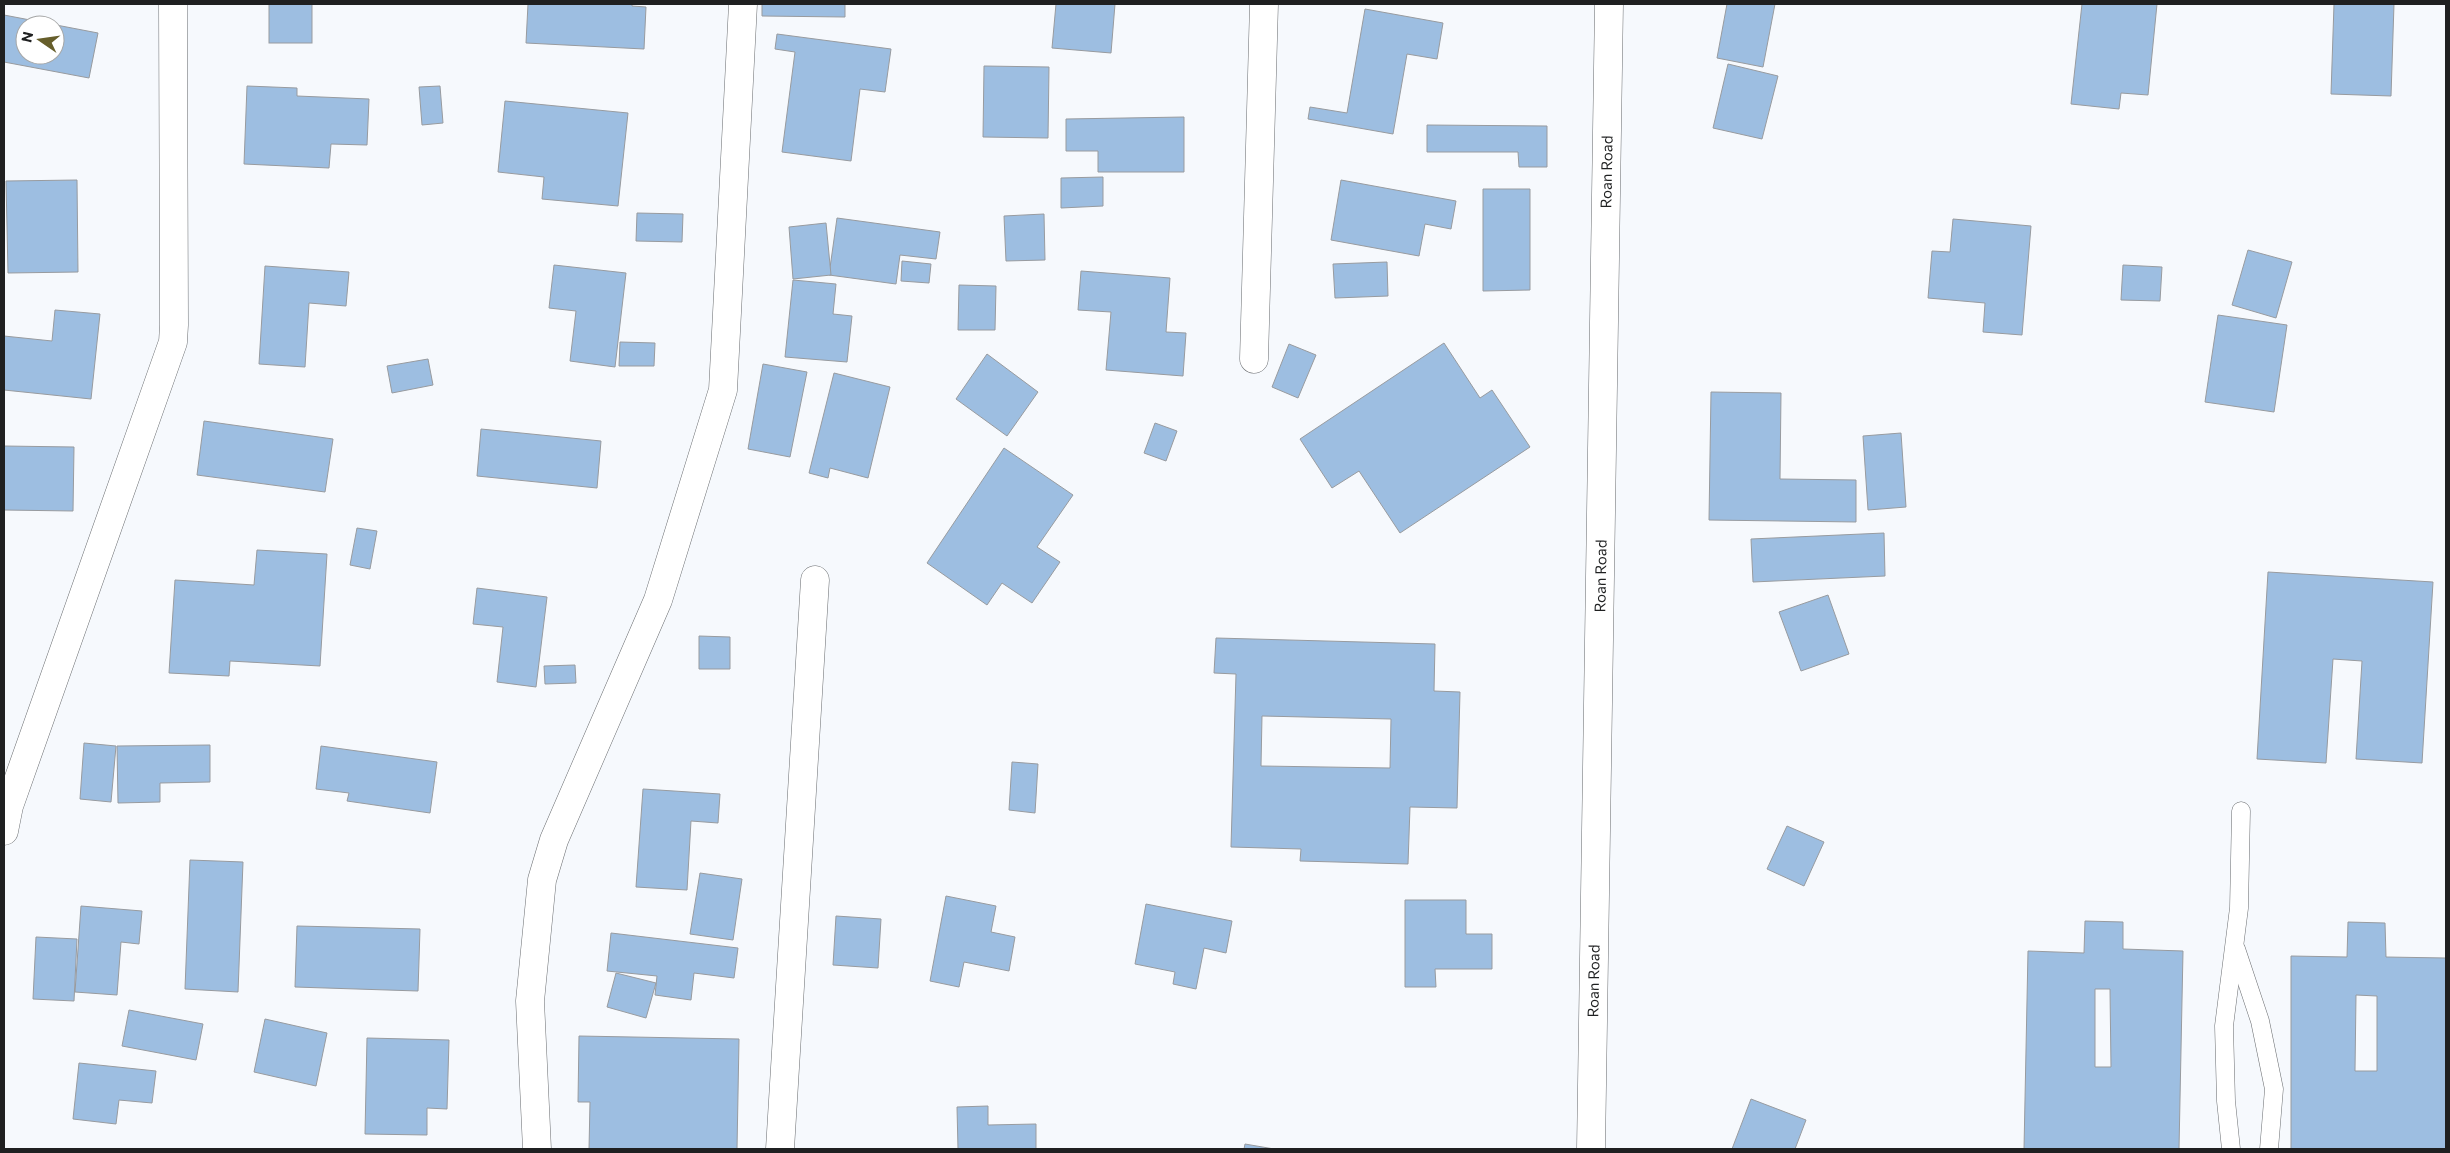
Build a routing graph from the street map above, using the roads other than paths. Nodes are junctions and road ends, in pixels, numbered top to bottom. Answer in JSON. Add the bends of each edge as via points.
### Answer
{"nodes":[{"id":1,"x":172,"y":4,"type":"edge"},
{"id":2,"x":743,"y":4,"type":"edge"},
{"id":3,"x":1264,"y":4,"type":"edge"},
{"id":4,"x":1609,"y":4,"type":"edge"},
{"id":5,"x":1254,"y":359,"type":"dead end"},
{"id":6,"x":815,"y":580,"type":"dead end"},
{"id":7,"x":2241,"y":811,"type":"dead end"},
{"id":8,"x":4,"y":831,"type":"edge"},
{"id":9,"x":2234,"y":944,"type":"junction"},
{"id":10,"x":537,"y":1149,"type":"edge"},
{"id":11,"x":780,"y":1149,"type":"edge"},
{"id":12,"x":1591,"y":1149,"type":"edge"},
{"id":13,"x":2231,"y":1149,"type":"edge"},
{"id":14,"x":2270,"y":1149,"type":"edge"}],
"edges":[{"from":1,"to":8,"type":"street","via":[[172,342],[9,806]]},
{"from":2,"to":10,"type":"street","via":[[723,390],[658,600],[554,840],[542,880],[530,1001]]},
{"from":3,"to":5,"type":"street"},
{"from":4,"to":12,"type":"street","name":"Roan Road"},
{"from":6,"to":11,"type":"street"},
{"from":7,"to":9,"type":"lane","via":[[2239,908]]},
{"from":9,"to":13,"type":"lane","via":[[2224,1026]]},
{"from":9,"to":14,"type":"lane","via":[[2260,1021],[2274,1089]]}]}
